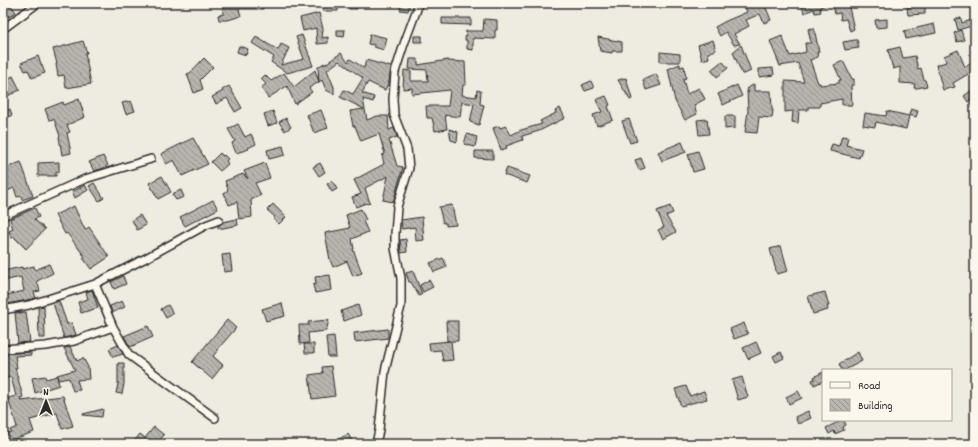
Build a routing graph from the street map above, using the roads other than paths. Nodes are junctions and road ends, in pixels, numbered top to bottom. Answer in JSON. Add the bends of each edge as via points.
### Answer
{"nodes":[{"id":1,"x":36,"y":3,"type":"edge"},
{"id":2,"x":418,"y":3,"type":"edge"},
{"id":3,"x":3,"y":29,"type":"edge"},
{"id":4,"x":151,"y":159,"type":"dead end"},
{"id":5,"x":3,"y":216,"type":"edge"},
{"id":6,"x":219,"y":220,"type":"dead end"},
{"id":7,"x":95,"y":284,"type":"junction"},
{"id":8,"x":3,"y":310,"type":"edge"},
{"id":9,"x":113,"y":327,"type":"junction"},
{"id":10,"x":3,"y":349,"type":"edge"},
{"id":11,"x":215,"y":418,"type":"dead end"},
{"id":12,"x":376,"y":444,"type":"edge"}],
"edges":[{"from":1,"to":3,"type":"street"},
{"from":2,"to":12,"type":"street","via":[[395,72],[394,115],[407,149],[409,168],[396,207],[395,248],[401,278],[401,306],[385,371]]},
{"from":4,"to":5,"type":"street","via":[[85,179]]},
{"from":6,"to":7,"type":"street"},
{"from":7,"to":8,"type":"street","via":[[29,305]]},
{"from":7,"to":9,"type":"street"},
{"from":9,"to":10,"type":"street","via":[[74,341]]},
{"from":9,"to":11,"type":"street","via":[[129,355]]}]}
